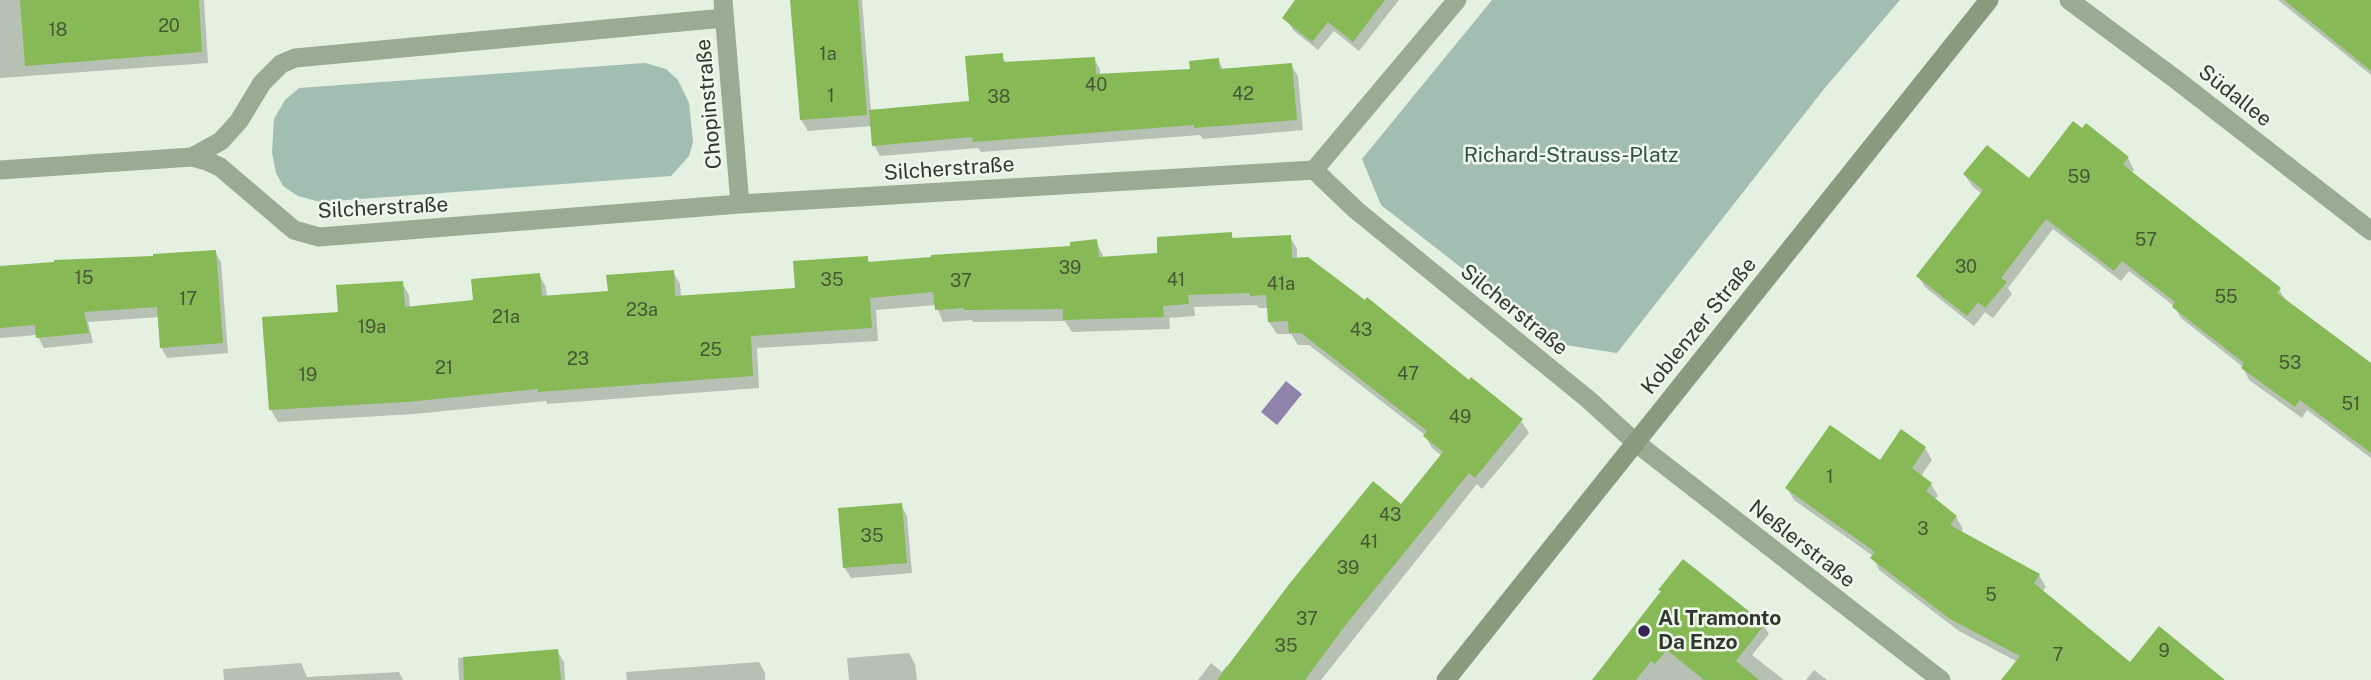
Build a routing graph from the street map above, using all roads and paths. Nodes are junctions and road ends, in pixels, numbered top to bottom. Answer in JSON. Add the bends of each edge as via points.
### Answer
{"nodes":[{"id":1,"x":1457,"y":0,"type":"edge"},
{"id":2,"x":1989,"y":0,"type":"edge"},
{"id":3,"x":2069,"y":0,"type":"edge"},
{"id":4,"x":724,"y":9,"type":"edge"},
{"id":5,"x":191,"y":157,"type":"junction"},
{"id":6,"x":0,"y":170,"type":"edge"},
{"id":7,"x":1314,"y":170,"type":"junction"},
{"id":8,"x":740,"y":204,"type":"junction"},
{"id":9,"x":2371,"y":231,"type":"edge"},
{"id":10,"x":1635,"y":442,"type":"junction"},
{"id":11,"x":1446,"y":680,"type":"edge"},
{"id":12,"x":1941,"y":680,"type":"edge"}],
"edges":[{"from":1,"to":7,"type":"street"},
{"from":2,"to":10,"type":"main road","name":"Koblenzer Straße"},
{"from":3,"to":9,"type":"street","name":"Südallee"},
{"from":4,"to":5,"type":"street","name":"Silcherstraße","via":[[295,58],[281,64],[262,83],[222,141]]},
{"from":4,"to":8,"type":"street","name":"Chopinstraße"},
{"from":5,"to":6,"type":"street","name":"Silcherstraße"},
{"from":5,"to":8,"type":"street","name":"Silcherstraße","via":[[220,167],[294,230],[320,237]]},
{"from":7,"to":8,"type":"street","name":"Silcherstraße"},
{"from":7,"to":10,"type":"street","name":"Silcherstraße"},
{"from":10,"to":11,"type":"main road","name":"Koblenzer Straße"},
{"from":10,"to":12,"type":"street","name":"Neßlerstraße"}]}
